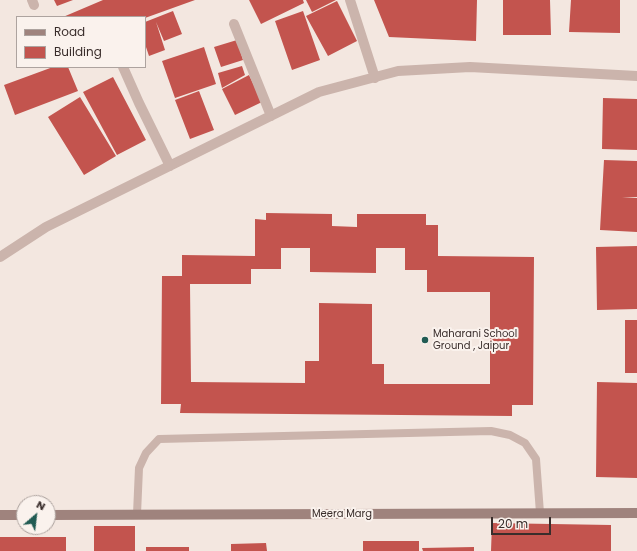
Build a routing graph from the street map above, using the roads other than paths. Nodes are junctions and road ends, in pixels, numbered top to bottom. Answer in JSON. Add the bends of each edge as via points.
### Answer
{"nodes":[{"id":1,"x":350,"y":0,"type":"edge"},
{"id":2,"x":234,"y":24,"type":"dead end"},
{"id":3,"x":123,"y":68,"type":"edge"},
{"id":4,"x":637,"y":76,"type":"edge"},
{"id":5,"x":375,"y":78,"type":"junction"},
{"id":6,"x":271,"y":116,"type":"junction"},
{"id":7,"x":170,"y":166,"type":"junction"},
{"id":8,"x":0,"y":257,"type":"edge"},
{"id":9,"x":540,"y":513,"type":"junction"},
{"id":10,"x":637,"y":513,"type":"edge"},
{"id":11,"x":137,"y":514,"type":"junction"},
{"id":12,"x":0,"y":515,"type":"edge"},
{"id":13,"x":16,"y":515,"type":"edge"},
{"id":14,"x":56,"y":515,"type":"edge"}],
"edges":[{"from":1,"to":5,"type":"street"},
{"from":2,"to":6,"type":"street"},
{"from":3,"to":7,"type":"street"},
{"from":4,"to":5,"type":"street","via":[[470,67],[398,71]]},
{"from":5,"to":6,"type":"street","via":[[320,92]]},
{"from":6,"to":7,"type":"street"},
{"from":7,"to":8,"type":"street","via":[[46,227]]},
{"from":9,"to":10,"type":"street","name":"Meera Marg"},
{"from":9,"to":11,"type":"street","name":"Meera Marg"},
{"from":9,"to":11,"type":"lane","via":[[536,459],[525,443],[510,435],[492,431],[159,440],[146,453],[139,468]]},
{"from":11,"to":14,"type":"street","name":"Meera Marg"},
{"from":12,"to":13,"type":"street"}]}
